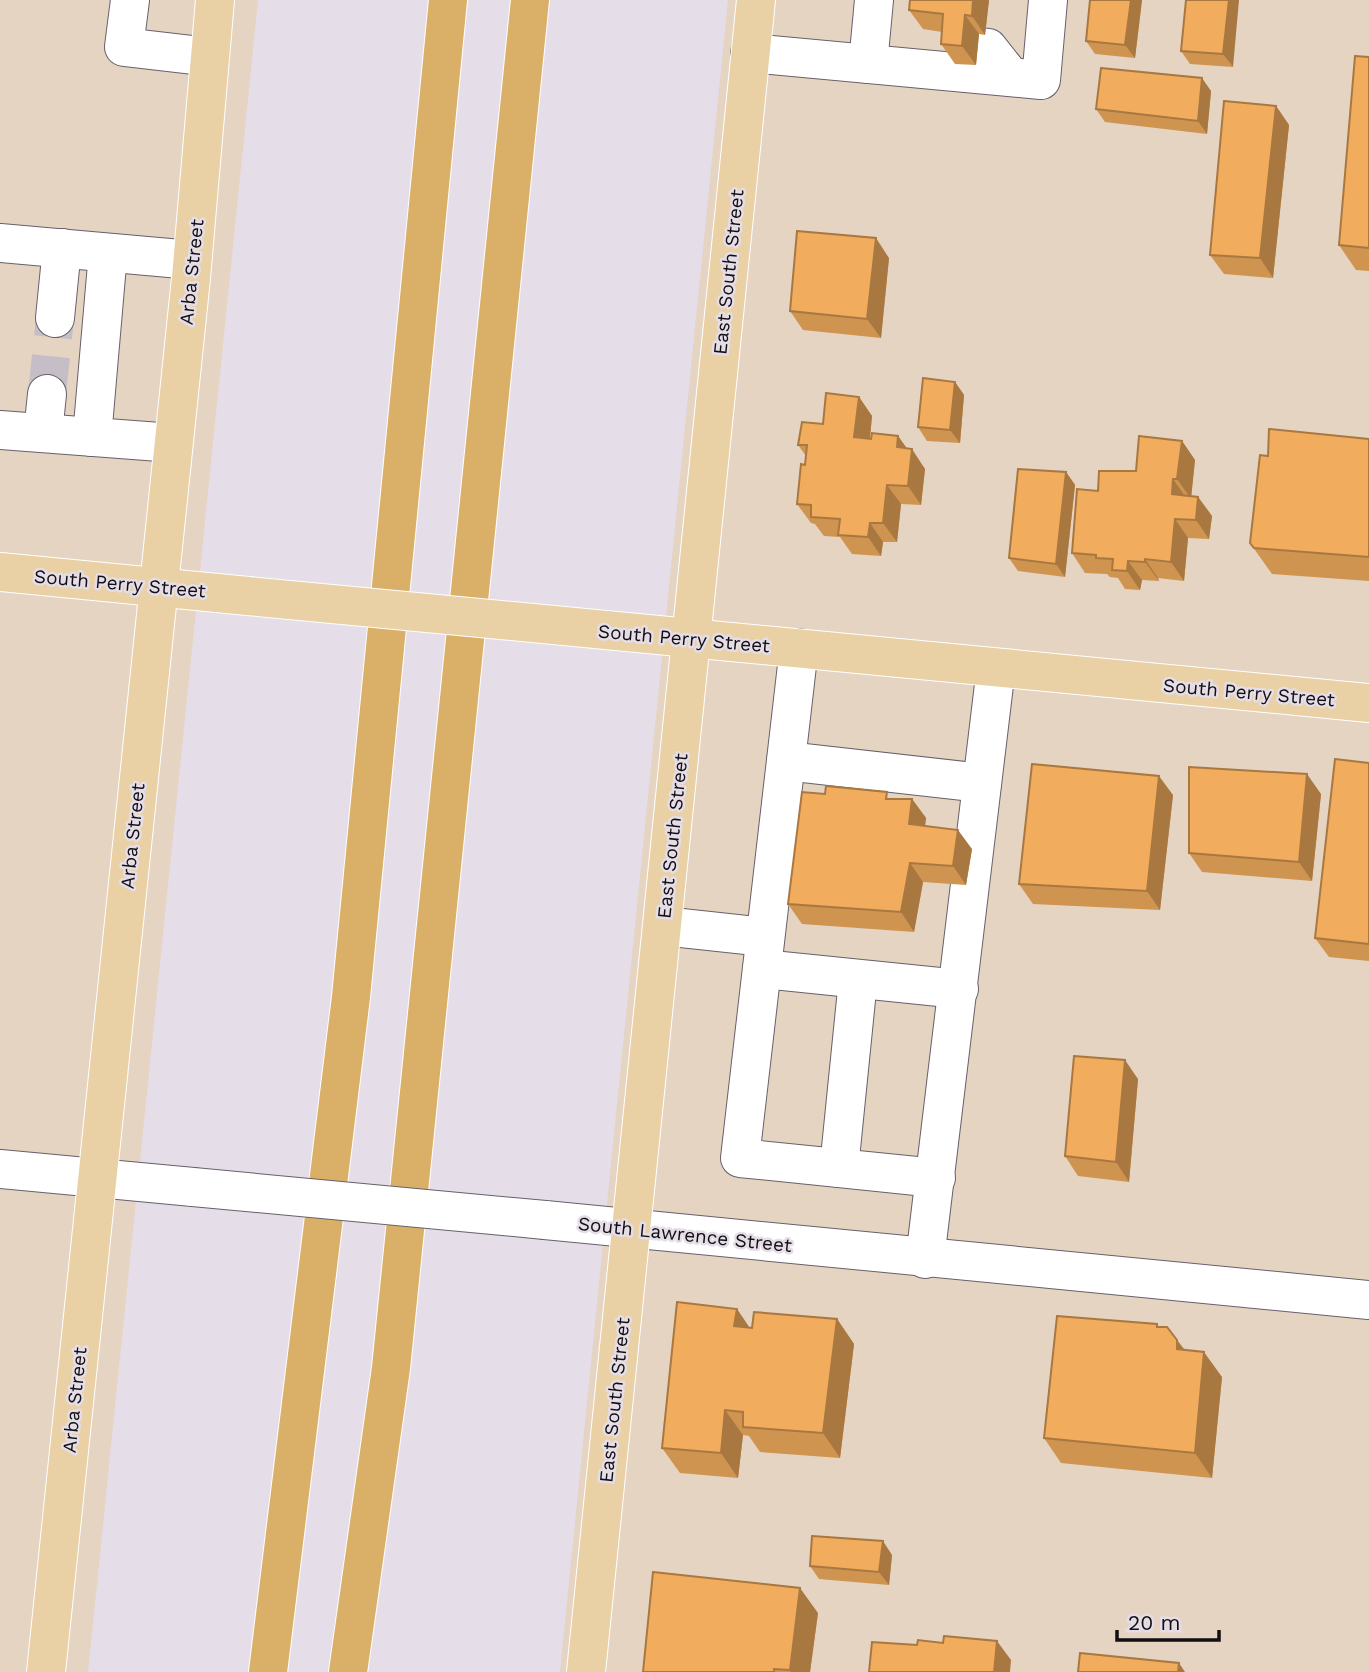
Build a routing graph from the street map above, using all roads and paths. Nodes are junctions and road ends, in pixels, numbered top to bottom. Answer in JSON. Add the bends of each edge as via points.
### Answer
{"nodes":[{"id":1,"x":130,"y":0,"type":"edge"},
{"id":2,"x":215,"y":0,"type":"edge"},
{"id":3,"x":448,"y":0,"type":"edge"},
{"id":4,"x":530,"y":0,"type":"edge"},
{"id":5,"x":756,"y":0,"type":"edge"},
{"id":6,"x":874,"y":0,"type":"edge"},
{"id":7,"x":1048,"y":0,"type":"edge"},
{"id":8,"x":750,"y":53,"type":"junction"},
{"id":9,"x":210,"y":57,"type":"junction"},
{"id":10,"x":868,"y":64,"type":"junction"},
{"id":11,"x":915,"y":69,"type":"junction"},
{"id":12,"x":1011,"y":77,"type":"junction"},
{"id":13,"x":0,"y":243,"type":"edge"},
{"id":14,"x":62,"y":248,"type":"junction"},
{"id":15,"x":108,"y":253,"type":"junction"},
{"id":16,"x":192,"y":260,"type":"junction"},
{"id":17,"x":55,"y":318,"type":"tunnel mouth"},
{"id":18,"x":47,"y":394,"type":"tunnel mouth"},
{"id":19,"x":0,"y":430,"type":"edge"},
{"id":20,"x":43,"y":433,"type":"junction"},
{"id":21,"x":92,"y":437,"type":"junction"},
{"id":22,"x":173,"y":443,"type":"junction"},
{"id":23,"x":0,"y":572,"type":"edge"},
{"id":24,"x":157,"y":587,"type":"junction"},
{"id":25,"x":692,"y":638,"type":"junction"},
{"id":26,"x":799,"y":648,"type":"junction"},
{"id":27,"x":996,"y":668,"type":"junction"},
{"id":28,"x":1369,"y":703,"type":"edge"},
{"id":29,"x":786,"y":761,"type":"junction"},
{"id":30,"x":970,"y":781,"type":"junction"},
{"id":31,"x":949,"y":847,"type":"edge"},
{"id":32,"x":945,"y":884,"type":"edge"},
{"id":33,"x":663,"y":926,"type":"junction"},
{"id":34,"x":763,"y":953,"type":"junction"},
{"id":35,"x":858,"y":980,"type":"junction"},
{"id":36,"x":947,"y":988,"type":"junction"},
{"id":37,"x":839,"y":1168,"type":"junction"},
{"id":38,"x":0,"y":1169,"type":"edge"},
{"id":39,"x":97,"y":1178,"type":"junction"},
{"id":40,"x":936,"y":1178,"type":"junction"},
{"id":41,"x":632,"y":1229,"type":"junction"},
{"id":42,"x":925,"y":1259,"type":"junction"},
{"id":43,"x":1369,"y":1300,"type":"edge"},
{"id":44,"x":270,"y":1661,"type":"edge"},
{"id":45,"x":349,"y":1664,"type":"edge"},
{"id":46,"x":46,"y":1672,"type":"edge"},
{"id":47,"x":586,"y":1672,"type":"edge"}],
"edges":[{"from":1,"to":9,"type":"street","via":[[124,47]]},
{"from":2,"to":9,"type":"main road","name":"Arba Street"},
{"from":3,"to":44,"type":"highway","via":[[351,997]]},
{"from":4,"to":45,"type":"highway","via":[[392,1354]]},
{"from":5,"to":8,"type":"main road","name":"East South Street"},
{"from":6,"to":10,"type":"street"},
{"from":7,"to":12,"type":"street","via":[[1041,80]]},
{"from":8,"to":10,"type":"street"},
{"from":8,"to":25,"type":"main road","name":"East South Street"},
{"from":9,"to":16,"type":"main road","name":"Arba Street"},
{"from":10,"to":11,"type":"street"},
{"from":11,"to":12,"type":"street"},
{"from":11,"to":12,"type":"street","via":[[942,44],[967,46],[988,48]]},
{"from":13,"to":14,"type":"street"},
{"from":14,"to":15,"type":"street"},
{"from":14,"to":17,"type":"street"},
{"from":15,"to":16,"type":"street"},
{"from":15,"to":21,"type":"street"},
{"from":16,"to":22,"type":"main road","name":"Arba Street"},
{"from":18,"to":20,"type":"street"},
{"from":19,"to":20,"type":"street"},
{"from":20,"to":21,"type":"street"},
{"from":21,"to":22,"type":"street"},
{"from":22,"to":24,"type":"main road","name":"Arba Street"},
{"from":23,"to":24,"type":"main road","name":"South Perry Street"},
{"from":24,"to":25,"type":"main road","name":"South Perry Street","bridge":true},
{"from":24,"to":39,"type":"main road","name":"Arba Street"},
{"from":25,"to":26,"type":"main road","name":"South Perry Street"},
{"from":25,"to":33,"type":"main road","name":"East South Street"},
{"from":26,"to":27,"type":"main road","name":"South Perry Street"},
{"from":26,"to":29,"type":"street"},
{"from":27,"to":28,"type":"main road","name":"South Perry Street"},
{"from":27,"to":30,"type":"street"},
{"from":29,"to":30,"type":"street"},
{"from":29,"to":34,"type":"street"},
{"from":30,"to":31,"type":"street"},
{"from":30,"to":36,"type":"street"},
{"from":32,"to":36,"type":"street"},
{"from":33,"to":34,"type":"street"},
{"from":33,"to":41,"type":"main road","name":"East South Street"},
{"from":34,"to":35,"type":"street"},
{"from":34,"to":37,"type":"street","via":[[740,1158]]},
{"from":35,"to":36,"type":"street"},
{"from":35,"to":37,"type":"street"},
{"from":36,"to":40,"type":"street"},
{"from":37,"to":40,"type":"street"},
{"from":38,"to":39,"type":"street","name":"South Lawrence Street"},
{"from":39,"to":41,"type":"street","name":"South Lawrence Street","bridge":true},
{"from":39,"to":46,"type":"main road","name":"Arba Street"},
{"from":40,"to":42,"type":"street"},
{"from":41,"to":42,"type":"street","name":"South Lawrence Street"},
{"from":41,"to":47,"type":"main road","name":"East South Street"},
{"from":42,"to":43,"type":"street","name":"South Lawrence Street"}]}
